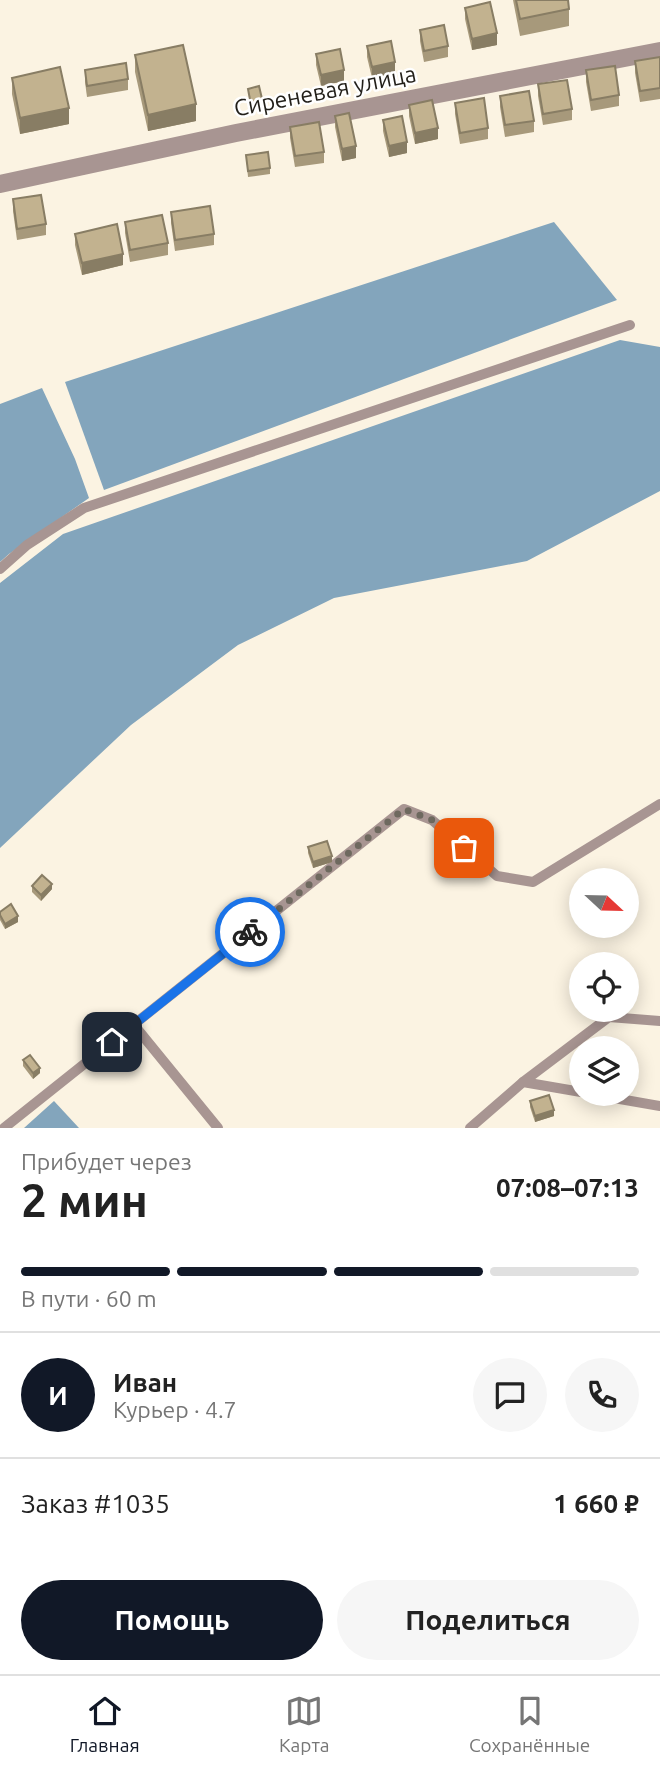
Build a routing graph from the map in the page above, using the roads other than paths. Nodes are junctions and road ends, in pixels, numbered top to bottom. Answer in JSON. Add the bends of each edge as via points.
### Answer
{"nodes":[{"id":1,"x":660,"y":51,"type":"edge"},
{"id":2,"x":0,"y":184,"type":"edge"},
{"id":3,"x":630,"y":325,"type":"dead end"},
{"id":4,"x":0,"y":569,"type":"edge"},
{"id":5,"x":660,"y":804,"type":"edge"},
{"id":6,"x":660,"y":1021,"type":"edge"},
{"id":7,"x":134,"y":1025,"type":"junction"},
{"id":8,"x":523,"y":1082,"type":"junction"},
{"id":9,"x":569,"y":1090,"type":"edge"},
{"id":10,"x":639,"y":1102,"type":"edge"},
{"id":11,"x":660,"y":1106,"type":"edge"},
{"id":12,"x":4,"y":1128,"type":"edge"},
{"id":13,"x":218,"y":1128,"type":"edge"},
{"id":14,"x":470,"y":1128,"type":"edge"}],
"edges":[{"from":1,"to":2,"type":"street","name":"Сиреневая улица"},
{"from":3,"to":4,"type":"lane","via":[[85,508],[27,545]]},
{"from":5,"to":7,"type":"lane","via":[[533,882],[496,876],[432,820],[404,809]]},
{"from":6,"to":8,"type":"lane","via":[[609,1017]]},
{"from":7,"to":12,"type":"lane"},
{"from":7,"to":13,"type":"lane"},
{"from":8,"to":9,"type":"lane"},
{"from":8,"to":14,"type":"lane"},
{"from":10,"to":11,"type":"lane"}]}
